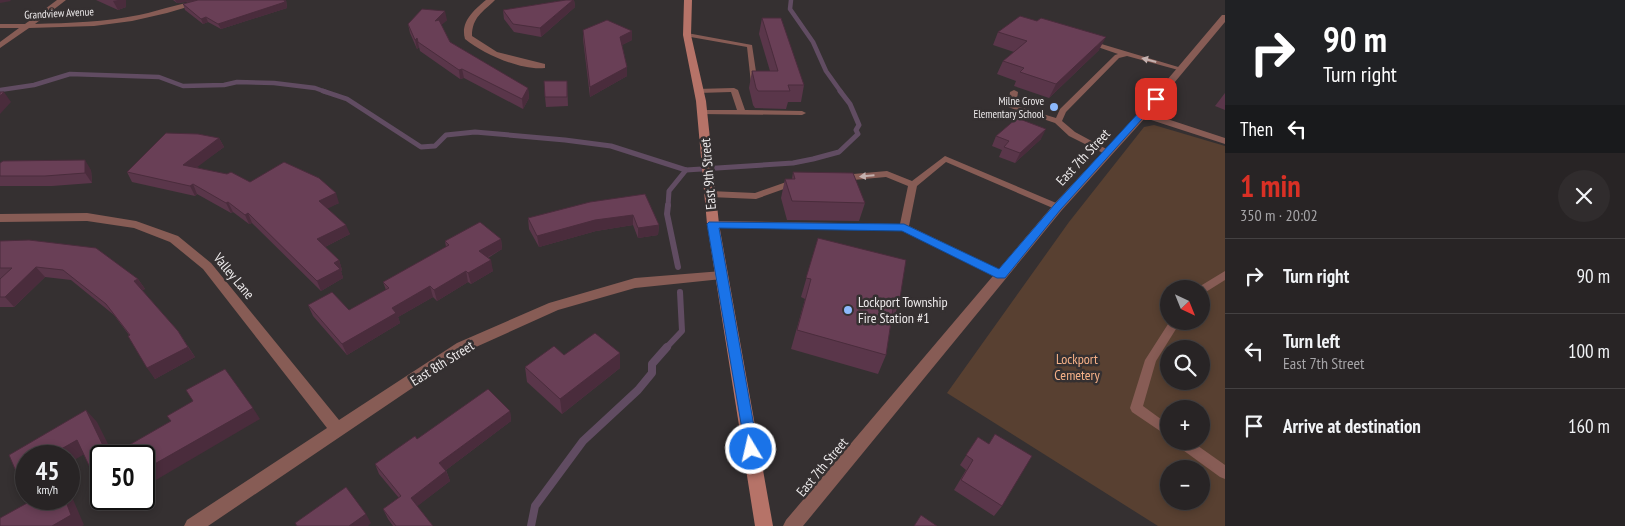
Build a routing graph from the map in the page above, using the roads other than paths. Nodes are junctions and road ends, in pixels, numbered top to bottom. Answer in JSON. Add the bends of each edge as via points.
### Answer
{"nodes":[{"id":1,"x":62,"y":0,"type":"edge"},
{"id":2,"x":207,"y":0,"type":"edge"},
{"id":3,"x":491,"y":0,"type":"edge"},
{"id":4,"x":688,"y":0,"type":"edge"},
{"id":5,"x":1225,"y":17,"type":"edge"},
{"id":6,"x":0,"y":26,"type":"edge"},
{"id":7,"x":24,"y":26,"type":"junction"},
{"id":8,"x":687,"y":34,"type":"junction"},
{"id":9,"x":1085,"y":41,"type":"edge"},
{"id":10,"x":0,"y":46,"type":"edge"},
{"id":11,"x":1127,"y":54,"type":"junction"},
{"id":12,"x":542,"y":66,"type":"dead end"},
{"id":13,"x":1182,"y":69,"type":"junction"},
{"id":14,"x":755,"y":83,"type":"edge"},
{"id":15,"x":699,"y":91,"type":"junction"},
{"id":16,"x":1014,"y":92,"type":"dead end"},
{"id":17,"x":1012,"y":107,"type":"junction"},
{"id":18,"x":702,"y":112,"type":"junction"},
{"id":19,"x":742,"y":113,"type":"junction"},
{"id":20,"x":802,"y":113,"type":"dead end"},
{"id":21,"x":1144,"y":114,"type":"junction"},
{"id":22,"x":1012,"y":116,"type":"dead end"},
{"id":23,"x":1058,"y":121,"type":"junction"},
{"id":24,"x":1225,"y":141,"type":"edge"},
{"id":25,"x":1107,"y":153,"type":"junction"},
{"id":26,"x":833,"y":178,"type":"edge"},
{"id":27,"x":806,"y":181,"type":"edge"},
{"id":28,"x":913,"y":185,"type":"junction"},
{"id":29,"x":710,"y":194,"type":"junction"},
{"id":30,"x":1058,"y":207,"type":"junction"},
{"id":31,"x":0,"y":218,"type":"edge"},
{"id":32,"x":713,"y":224,"type":"junction"},
{"id":33,"x":904,"y":227,"type":"junction"},
{"id":34,"x":722,"y":275,"type":"junction"},
{"id":35,"x":1001,"y":275,"type":"junction"},
{"id":36,"x":1225,"y":275,"type":"edge"},
{"id":37,"x":1210,"y":285,"type":"edge"},
{"id":38,"x":1170,"y":330,"type":"edge"},
{"id":39,"x":1160,"y":425,"type":"edge"},
{"id":40,"x":338,"y":430,"type":"junction"},
{"id":41,"x":1193,"y":450,"type":"edge"},
{"id":42,"x":1225,"y":473,"type":"edge"},
{"id":43,"x":193,"y":526,"type":"edge"},
{"id":44,"x":764,"y":526,"type":"edge"},
{"id":45,"x":792,"y":526,"type":"edge"}],
"edges":[{"from":1,"to":7,"type":"street"},
{"from":2,"to":7,"type":"street","name":"Grandview Avenue","via":[[118,21]]},
{"from":3,"to":12,"type":"street","via":[[468,24],[468,37],[482,50],[503,59]]},
{"from":4,"to":8,"type":"main road","name":"East 9th Street"},
{"from":5,"to":13,"type":"street","name":"East 7th Street"},
{"from":6,"to":7,"type":"street","name":"Grandview Avenue"},
{"from":7,"to":10,"type":"street"},
{"from":8,"to":14,"type":"lane","via":[[750,46]]},
{"from":8,"to":15,"type":"main road","name":"East 9th Street"},
{"from":9,"to":11,"type":"lane"},
{"from":13,"to":11,"type":"lane","one_way":true},
{"from":11,"to":23,"type":"lane","via":[[1117,56],[1063,111]]},
{"from":13,"to":21,"type":"street","name":"East 7th Street"},
{"from":15,"to":18,"type":"main road","name":"East 9th Street"},
{"from":15,"to":19,"type":"lane","via":[[734,90]]},
{"from":16,"to":17,"type":"lane"},
{"from":17,"to":22,"type":"lane"},
{"from":17,"to":23,"type":"lane"},
{"from":18,"to":19,"type":"lane"},
{"from":18,"to":29,"type":"main road","name":"East 9th Street"},
{"from":19,"to":20,"type":"lane"},
{"from":21,"to":24,"type":"street"},
{"from":21,"to":25,"type":"street","name":"East 7th Street"},
{"from":23,"to":25,"type":"lane","via":[[1072,134]]},
{"from":25,"to":30,"type":"street","name":"East 7th Street"},
{"from":28,"to":26,"type":"lane","one_way":true,"via":[[887,174]]},
{"from":27,"to":29,"type":"lane","via":[[756,196]]},
{"from":28,"to":30,"type":"lane","via":[[944,159]]},
{"from":28,"to":33,"type":"lane"},
{"from":29,"to":32,"type":"main road","name":"East 9th Street"},
{"from":30,"to":35,"type":"street","name":"East 7th Street"},
{"from":31,"to":40,"type":"street","name":"Valley Lane","via":[[88,217],[136,225],[174,239],[207,266]]},
{"from":32,"to":33,"type":"lane"},
{"from":32,"to":34,"type":"main road","name":"East 9th Street"},
{"from":33,"to":35,"type":"lane"},
{"from":34,"to":40,"type":"street","name":"East 8th Street","via":[[635,283],[554,306],[462,347]]},
{"from":34,"to":44,"type":"main road","name":"East 9th Street"},
{"from":35,"to":45,"type":"street","name":"East 7th Street"},
{"from":36,"to":37,"type":"lane"},
{"from":38,"to":39,"type":"lane","via":[[1151,360],[1136,408]]},
{"from":40,"to":43,"type":"street","name":"East 8th Street"},
{"from":41,"to":42,"type":"lane"}]}
